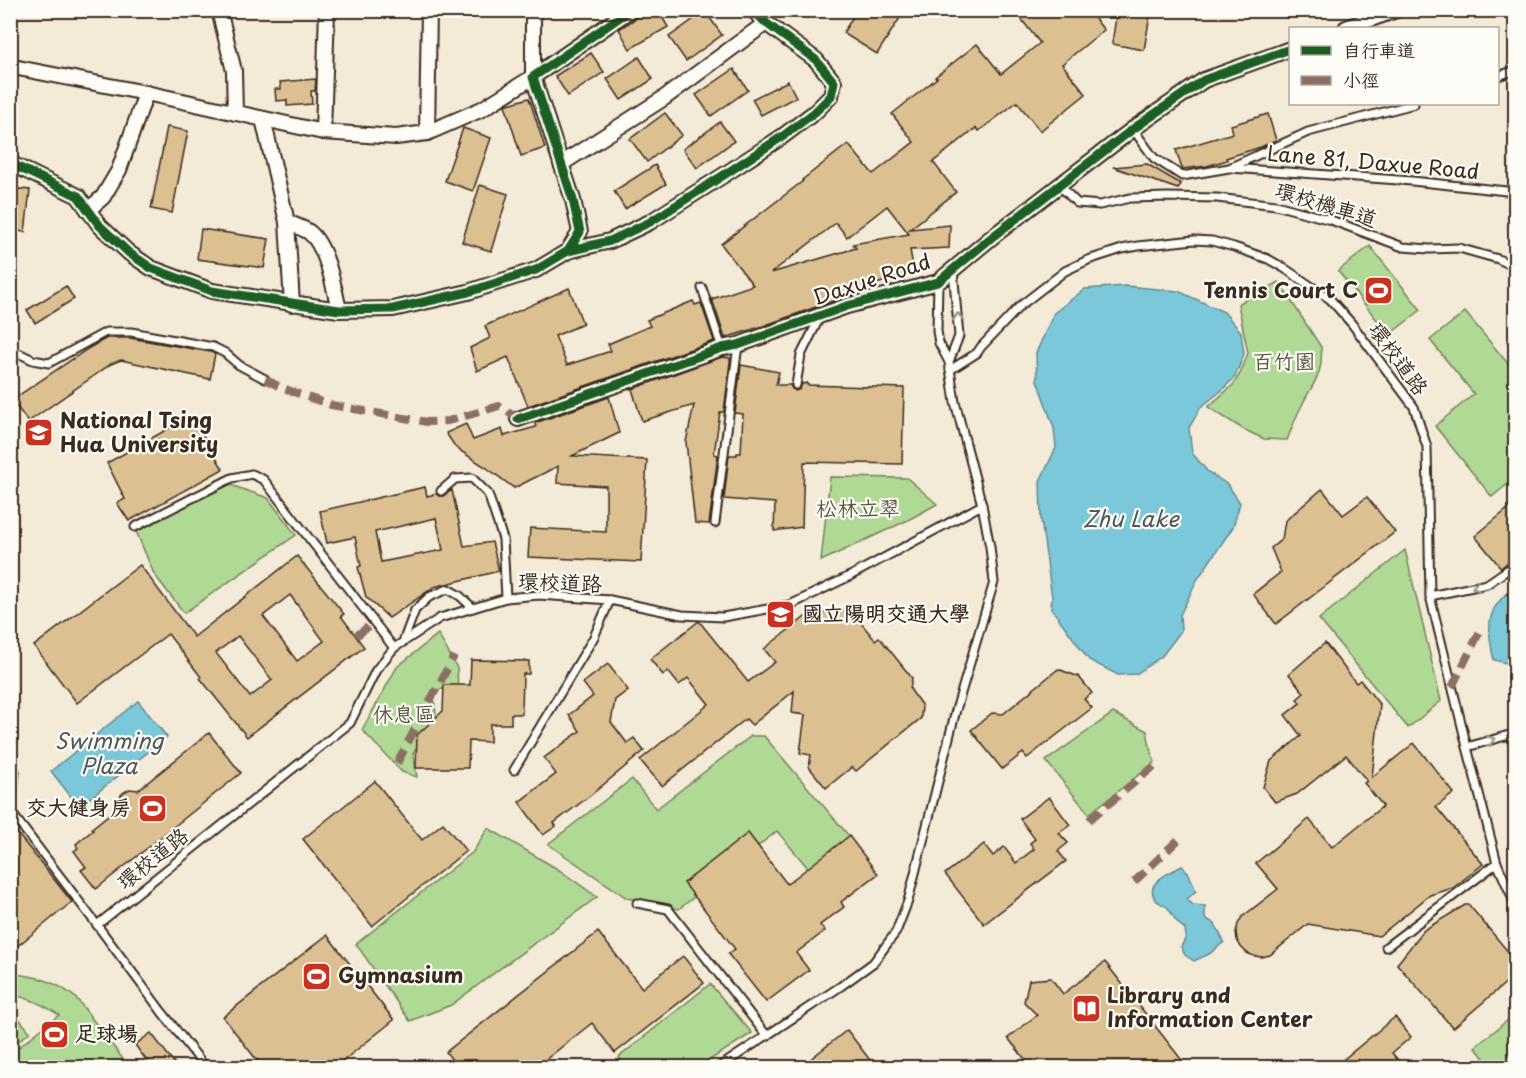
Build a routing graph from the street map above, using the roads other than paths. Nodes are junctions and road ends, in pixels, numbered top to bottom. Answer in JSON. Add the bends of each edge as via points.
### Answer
{"nodes":[{"id":1,"x":219,"y":10,"type":"edge"},
{"id":2,"x":327,"y":10,"type":"edge"},
{"id":3,"x":429,"y":10,"type":"edge"},
{"id":4,"x":533,"y":10,"type":"edge"},
{"id":5,"x":630,"y":10,"type":"edge"},
{"id":6,"x":753,"y":10,"type":"edge"},
{"id":7,"x":1396,"y":10,"type":"edge"},
{"id":8,"x":766,"y":23,"type":"junction"},
{"id":9,"x":1349,"y":27,"type":"edge"},
{"id":10,"x":1289,"y":49,"type":"edge"},
{"id":11,"x":10,"y":65,"type":"edge"},
{"id":12,"x":1515,"y":70,"type":"edge"},
{"id":13,"x":1499,"y":75,"type":"edge"},
{"id":14,"x":533,"y":77,"type":"junction"},
{"id":15,"x":146,"y":93,"type":"junction"},
{"id":16,"x":1410,"y":105,"type":"edge"},
{"id":17,"x":236,"y":113,"type":"junction"},
{"id":18,"x":263,"y":119,"type":"junction"},
{"id":19,"x":1133,"y":129,"type":"junction"},
{"id":20,"x":323,"y":132,"type":"junction"},
{"id":21,"x":427,"y":133,"type":"junction"},
{"id":22,"x":10,"y":163,"type":"edge"},
{"id":23,"x":561,"y":164,"type":"junction"},
{"id":24,"x":1228,"y":168,"type":"junction"},
{"id":25,"x":1059,"y":185,"type":"junction"},
{"id":26,"x":1515,"y":192,"type":"edge"},
{"id":27,"x":88,"y":210,"type":"junction"},
{"id":28,"x":287,"y":222,"type":"junction"},
{"id":29,"x":568,"y":251,"type":"junction"},
{"id":30,"x":1515,"y":267,"type":"edge"},
{"id":31,"x":953,"y":270,"type":"junction"},
{"id":32,"x":938,"y":282,"type":"junction"},
{"id":33,"x":702,"y":288,"type":"dead end"},
{"id":34,"x":292,"y":304,"type":"junction"},
{"id":35,"x":339,"y":310,"type":"junction"},
{"id":36,"x":822,"y":315,"type":"junction"},
{"id":37,"x":738,"y":345,"type":"junction"},
{"id":38,"x":722,"y":348,"type":"junction"},
{"id":39,"x":10,"y":349,"type":"edge"},
{"id":40,"x":949,"y":362,"type":"junction"},
{"id":41,"x":950,"y":370,"type":"junction"},
{"id":42,"x":264,"y":379,"type":"dead end"},
{"id":43,"x":796,"y":385,"type":"dead end"},
{"id":44,"x":518,"y":419,"type":"dead end"},
{"id":45,"x":441,"y":491,"type":"dead end"},
{"id":46,"x":982,"y":505,"type":"junction"},
{"id":47,"x":716,"y":523,"type":"dead end"},
{"id":48,"x":135,"y":527,"type":"dead end"},
{"id":49,"x":1515,"y":564,"type":"edge"},
{"id":50,"x":1430,"y":596,"type":"junction"},
{"id":51,"x":506,"y":598,"type":"junction"},
{"id":52,"x":610,"y":600,"type":"junction"},
{"id":53,"x":473,"y":608,"type":"junction"},
{"id":54,"x":403,"y":642,"type":"junction"},
{"id":55,"x":394,"y":648,"type":"junction"},
{"id":56,"x":1515,"y":733,"type":"edge"},
{"id":57,"x":1467,"y":747,"type":"junction"},
{"id":58,"x":10,"y":755,"type":"edge"},
{"id":59,"x":514,"y":770,"type":"dead end"},
{"id":60,"x":1497,"y":863,"type":"junction"},
{"id":61,"x":637,"y":903,"type":"dead end"},
{"id":62,"x":1515,"y":906,"type":"edge"},
{"id":63,"x":98,"y":925,"type":"junction"},
{"id":64,"x":1386,"y":947,"type":"dead end"},
{"id":65,"x":767,"y":1036,"type":"junction"},
{"id":66,"x":206,"y":1068,"type":"edge"},
{"id":67,"x":718,"y":1068,"type":"edge"}],
"edges":[{"from":1,"to":17,"type":"street","via":[[234,71]]},
{"from":2,"to":20,"type":"street"},
{"from":3,"to":21,"type":"street"},
{"from":4,"to":14,"type":"street"},
{"from":5,"to":14,"type":"street"},
{"from":6,"to":8,"type":"street"},
{"from":7,"to":9,"type":"street"},
{"from":8,"to":23,"type":"street","via":[[664,98]]},
{"from":8,"to":29,"type":"street","via":[[816,60],[834,82],[831,96],[783,136],[650,222],[610,242]]},
{"from":10,"to":19,"type":"street","name":"Daxue Road","via":[[1204,80]]},
{"from":11,"to":15,"type":"street"},
{"from":12,"to":13,"type":"lane"},
{"from":14,"to":21,"type":"street","via":[[482,109]]},
{"from":14,"to":23,"type":"street"},
{"from":15,"to":17,"type":"street"},
{"from":15,"to":27,"type":"street","via":[[118,170],[103,197]]},
{"from":16,"to":24,"type":"lane","via":[[1308,132]]},
{"from":17,"to":18,"type":"street"},
{"from":18,"to":20,"type":"street"},
{"from":18,"to":28,"type":"street"},
{"from":19,"to":24,"type":"lane","via":[[1154,158],[1182,176]]},
{"from":19,"to":25,"type":"street","name":"Daxue Road"},
{"from":20,"to":21,"type":"street","via":[[396,138]]},
{"from":22,"to":27,"type":"street","via":[[78,196]]},
{"from":23,"to":29,"type":"street","via":[[580,232]]},
{"from":24,"to":26,"type":"lane","name":"Lane 81, Daxue Road"},
{"from":25,"to":30,"type":"lane","name":"環校機車道","via":[[1077,202],[1100,205],[1130,198],[1168,197],[1276,204],[1403,247],[1459,248]]},
{"from":25,"to":31,"type":"street","name":"Daxue Road"},
{"from":27,"to":34,"type":"street","via":[[129,254],[152,268],[212,291]]},
{"from":28,"to":34,"type":"street"},
{"from":28,"to":35,"type":"street","via":[[309,232],[319,244]]},
{"from":29,"to":35,"type":"street","via":[[536,270],[468,292],[393,309]]},
{"from":31,"to":32,"type":"street","name":"Daxue Road"},
{"from":40,"to":31,"type":"lane","one_way":true,"via":[[959,336]]},
{"from":32,"to":36,"type":"street","name":"Daxue Road"},
{"from":32,"to":40,"type":"lane","via":[[937,331]]},
{"from":33,"to":38,"type":"lane"},
{"from":34,"to":35,"type":"street"},
{"from":36,"to":37,"type":"street","name":"Daxue Road"},
{"from":36,"to":43,"type":"lane","via":[[801,355]]},
{"from":37,"to":38,"type":"street","name":"Daxue Road"},
{"from":37,"to":47,"type":"lane"},
{"from":38,"to":44,"type":"street","name":"Daxue Road"},
{"from":39,"to":42,"type":"lane","via":[[49,363],[106,332],[131,332],[213,347]]},
{"from":40,"to":41,"type":"lane"},
{"from":41,"to":46,"type":"lane"},
{"from":41,"to":50,"type":"lane","name":"環校道路","via":[[977,353],[1020,306],[1065,271],[1088,260],[1130,247],[1194,240],[1212,241],[1268,259],[1330,299],[1414,407],[1427,447]]},
{"from":45,"to":51,"type":"lane","via":[[455,479],[472,478],[488,494],[503,539]]},
{"from":46,"to":52,"type":"lane","name":"環校道路","via":[[790,605],[723,617],[682,615]]},
{"from":46,"to":65,"type":"lane","via":[[994,582],[956,710],[908,901],[896,932],[873,963]]},
{"from":48,"to":55,"type":"lane","via":[[232,478],[252,474],[264,480]]},
{"from":49,"to":50,"type":"lane","one_way":true,"via":[[1487,584]]},
{"from":50,"to":57,"type":"lane","name":"環校道路"},
{"from":51,"to":52,"type":"lane","name":"環校道路","via":[[539,595]]},
{"from":51,"to":53,"type":"lane","name":"環校道路"},
{"from":52,"to":59,"type":"lane","via":[[594,637]]},
{"from":53,"to":54,"type":"lane","name":"環校道路","via":[[440,618]]},
{"from":53,"to":54,"type":"lane","via":[[448,589],[429,597],[415,610]]},
{"from":54,"to":55,"type":"lane","name":"環校道路"},
{"from":55,"to":63,"type":"lane","name":"環校道路","via":[[376,670],[350,723]]},
{"from":57,"to":56,"type":"lane","one_way":true},
{"from":57,"to":60,"type":"lane","name":"環校道路"},
{"from":58,"to":63,"type":"lane","via":[[15,772],[11,812]]},
{"from":60,"to":62,"type":"lane","name":"環校道路"},
{"from":60,"to":64,"type":"lane"},
{"from":61,"to":65,"type":"lane","via":[[668,909]]},
{"from":63,"to":66,"type":"lane"},
{"from":65,"to":67,"type":"lane"}]}
